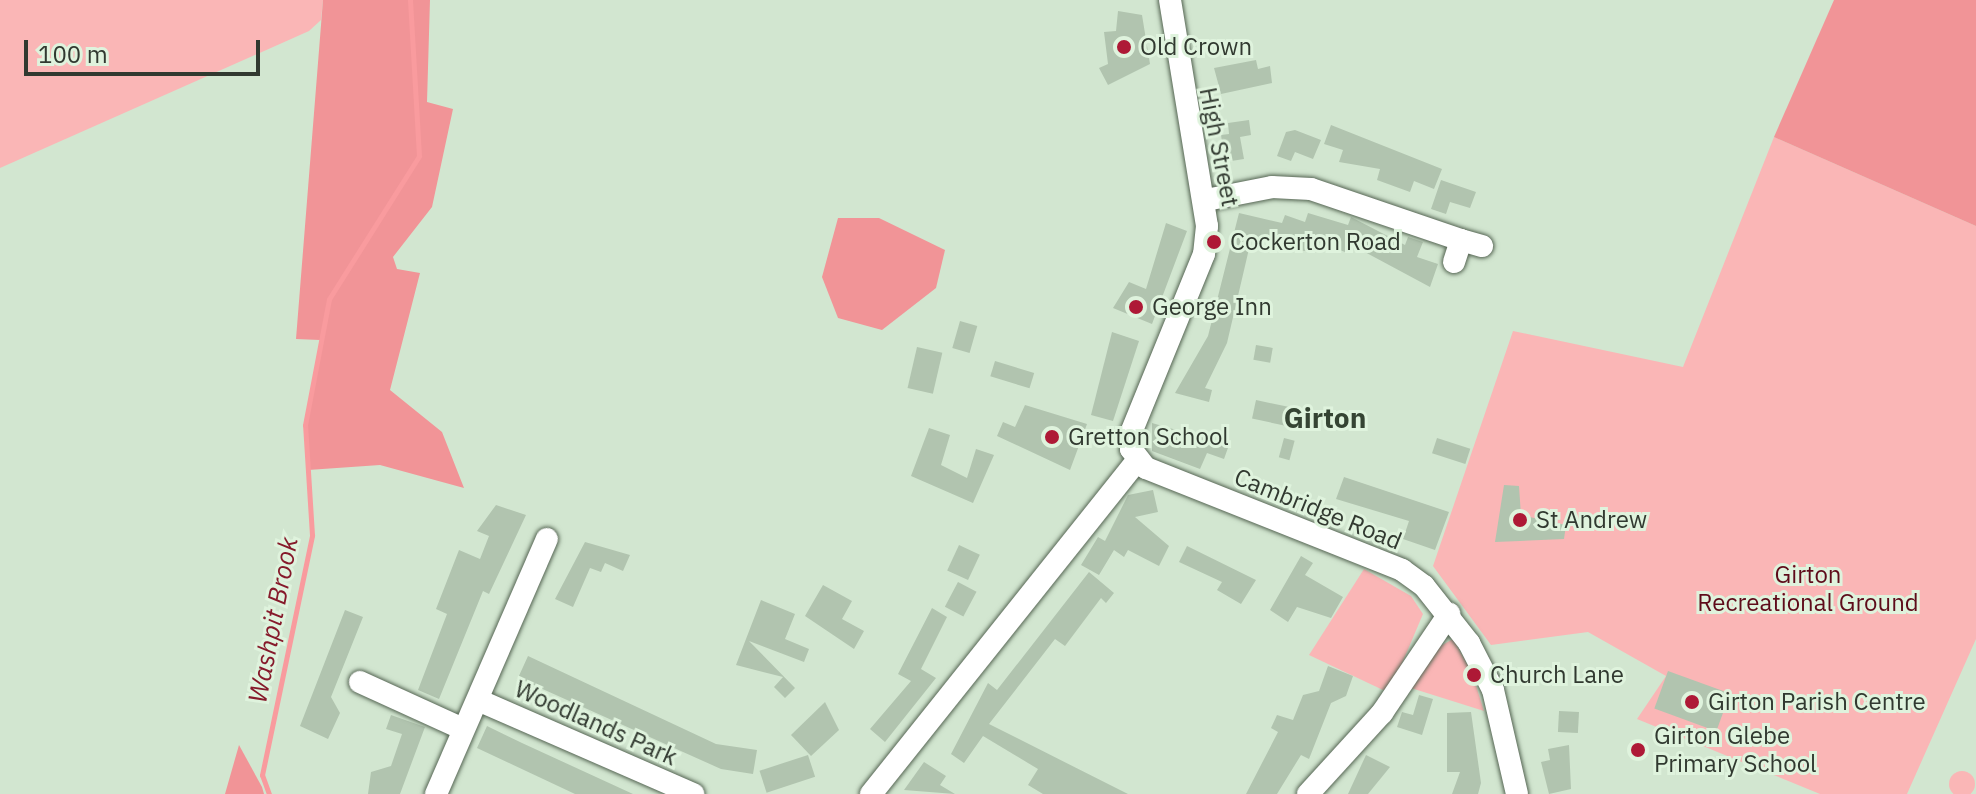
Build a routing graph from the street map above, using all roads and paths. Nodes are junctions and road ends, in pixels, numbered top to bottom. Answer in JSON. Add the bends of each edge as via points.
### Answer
{"nodes":[{"id":1,"x":1170,"y":0,"type":"edge"},
{"id":2,"x":1206,"y":200,"type":"junction"},
{"id":3,"x":1454,"y":262,"type":"dead end"},
{"id":4,"x":1138,"y":460,"type":"junction"},
{"id":5,"x":547,"y":539,"type":"dead end"},
{"id":6,"x":1449,"y":614,"type":"junction"},
{"id":7,"x":359,"y":683,"type":"dead end"},
{"id":8,"x":478,"y":700,"type":"junction"},
{"id":9,"x":463,"y":729,"type":"junction"},
{"id":10,"x":436,"y":794,"type":"edge"},
{"id":11,"x":693,"y":794,"type":"edge"},
{"id":12,"x":871,"y":794,"type":"edge"},
{"id":13,"x":1308,"y":794,"type":"edge"},
{"id":14,"x":1517,"y":794,"type":"edge"}],
"edges":[{"from":1,"to":2,"type":"street","name":"High Street","via":[[1171,35]]},
{"from":2,"to":3,"type":"street","via":[[1272,187],[1311,189],[1471,243]]},
{"from":2,"to":4,"type":"street","name":"High Street","via":[[1204,254],[1131,433]]},
{"from":4,"to":6,"type":"street","name":"Cambridge Road","via":[[1402,570]]},
{"from":4,"to":12,"type":"street"},
{"from":5,"to":8,"type":"street","name":"Woodlands Park"},
{"from":6,"to":13,"type":"street","via":[[1382,713]]},
{"from":6,"to":14,"type":"street","name":"Cambridge Road","via":[[1493,690]]},
{"from":7,"to":9,"type":"street"},
{"from":8,"to":9,"type":"street","name":"Woodlands Park"},
{"from":8,"to":11,"type":"street","name":"Woodlands Park"},
{"from":9,"to":10,"type":"street","name":"Woodlands Park"}]}
